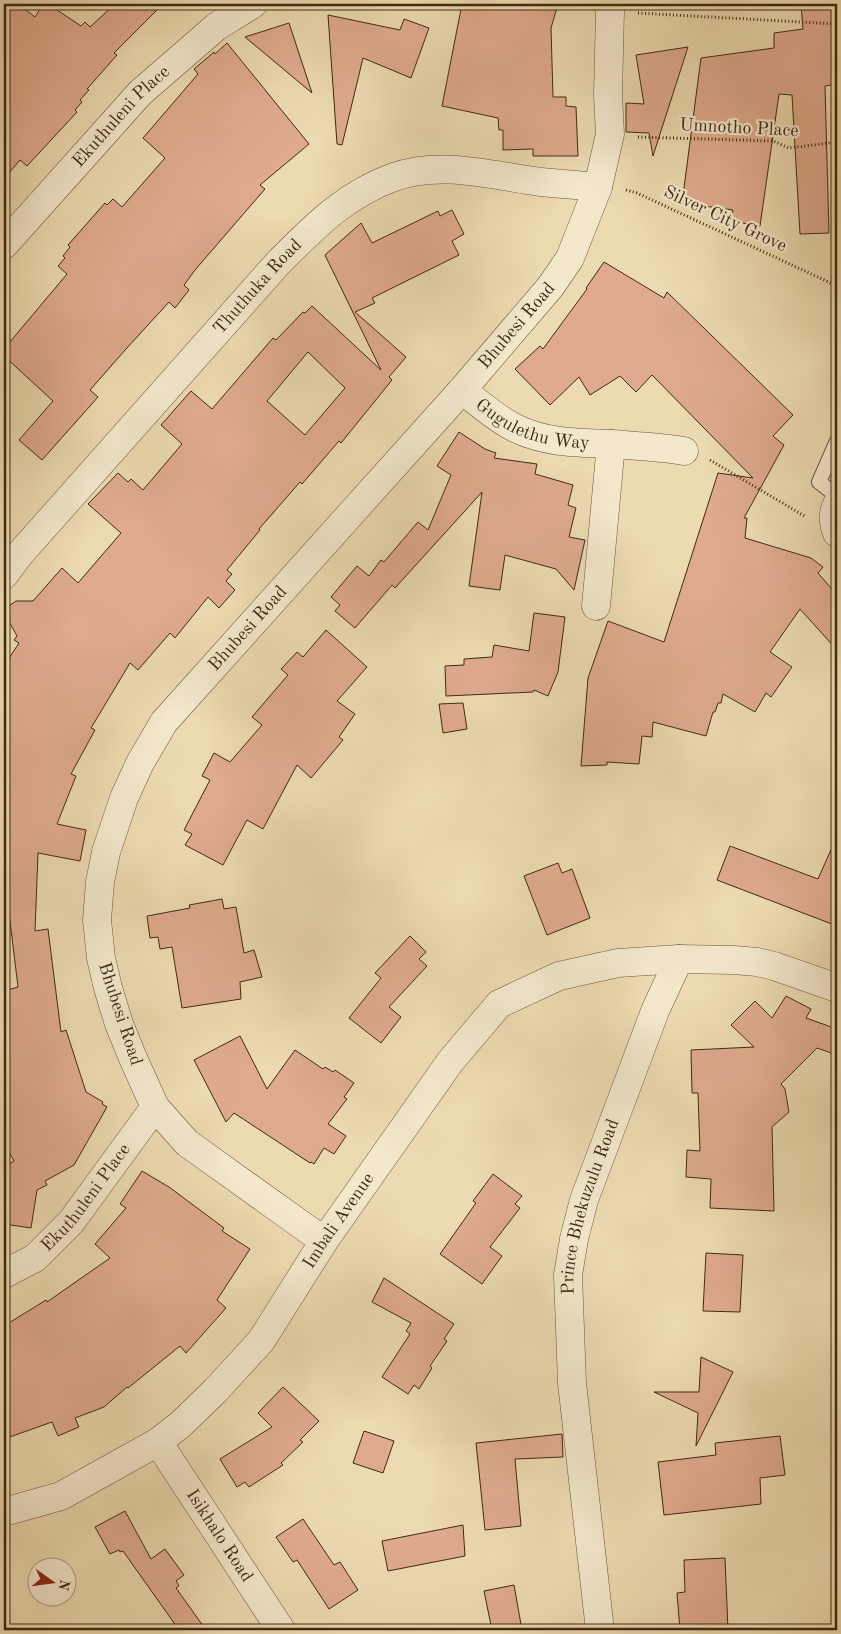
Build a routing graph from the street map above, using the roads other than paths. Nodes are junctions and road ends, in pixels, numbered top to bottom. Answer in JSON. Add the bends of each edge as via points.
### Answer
{"nodes":[{"id":1,"x":253,"y":4,"type":"edge"},
{"id":2,"x":604,"y":6,"type":"edge"},
{"id":3,"x":598,"y":187,"type":"junction"},
{"id":4,"x":4,"y":245,"type":"edge"},
{"id":5,"x":462,"y":390,"type":"junction"},
{"id":6,"x":837,"y":441,"type":"edge"},
{"id":7,"x":610,"y":444,"type":"junction"},
{"id":8,"x":684,"y":450,"type":"road end"},
{"id":9,"x":837,"y":496,"type":"edge"},
{"id":10,"x":4,"y":575,"type":"edge"},
{"id":11,"x":596,"y":606,"type":"dead end"},
{"id":12,"x":678,"y":959,"type":"junction"},
{"id":13,"x":837,"y":988,"type":"edge"},
{"id":14,"x":155,"y":1107,"type":"junction"},
{"id":15,"x":324,"y":1241,"type":"junction"},
{"id":16,"x":4,"y":1274,"type":"edge"},
{"id":17,"x":158,"y":1442,"type":"junction"},
{"id":18,"x":4,"y":1512,"type":"edge"},
{"id":19,"x":281,"y":1630,"type":"edge"},
{"id":20,"x":600,"y":1630,"type":"edge"}],
"edges":[{"from":1,"to":4,"type":"street","name":"Ekuthuleni Place","via":[[216,27],[140,93]]},
{"from":2,"to":3,"type":"street","name":"Bhubesi Road","via":[[610,134]]},
{"from":3,"to":5,"type":"street","name":"Bhubesi Road","via":[[570,258],[551,286]]},
{"from":3,"to":10,"type":"street","name":"Thuthuka Road","via":[[442,170],[395,176],[350,199],[318,222],[279,262]]},
{"from":5,"to":7,"type":"street","name":"Gugulethu Way","via":[[515,428],[564,442]]},
{"from":5,"to":14,"type":"street","name":"Bhubesi Road","via":[[164,722],[124,798],[106,852],[97,920],[101,958],[119,1024]]},
{"from":6,"to":9,"type":"lane","via":[[819,482]]},
{"from":7,"to":8,"type":"street","name":"Gugulethu Way"},
{"from":7,"to":11,"type":"street","name":"Gugulethu Way"},
{"from":12,"to":13,"type":"street","via":[[756,962]]},
{"from":12,"to":15,"type":"street","name":"Imbali Avenue","via":[[618,963],[559,976],[499,1004],[450,1062]]},
{"from":12,"to":20,"type":"street","name":"Prince Bhekuzulu Road","via":[[655,1011],[584,1200],[568,1275],[572,1383]]},
{"from":14,"to":15,"type":"street","name":"Bhubesi Road","via":[[186,1142]]},
{"from":14,"to":16,"type":"street","name":"Ekuthuleni Place","via":[[71,1222],[35,1258]]},
{"from":15,"to":17,"type":"street","name":"Imbali Avenue","via":[[261,1340],[215,1391]]},
{"from":17,"to":18,"type":"street","name":"Imbali Avenue","via":[[61,1496]]},
{"from":17,"to":19,"type":"street","name":"Isikhalo Road"}]}
